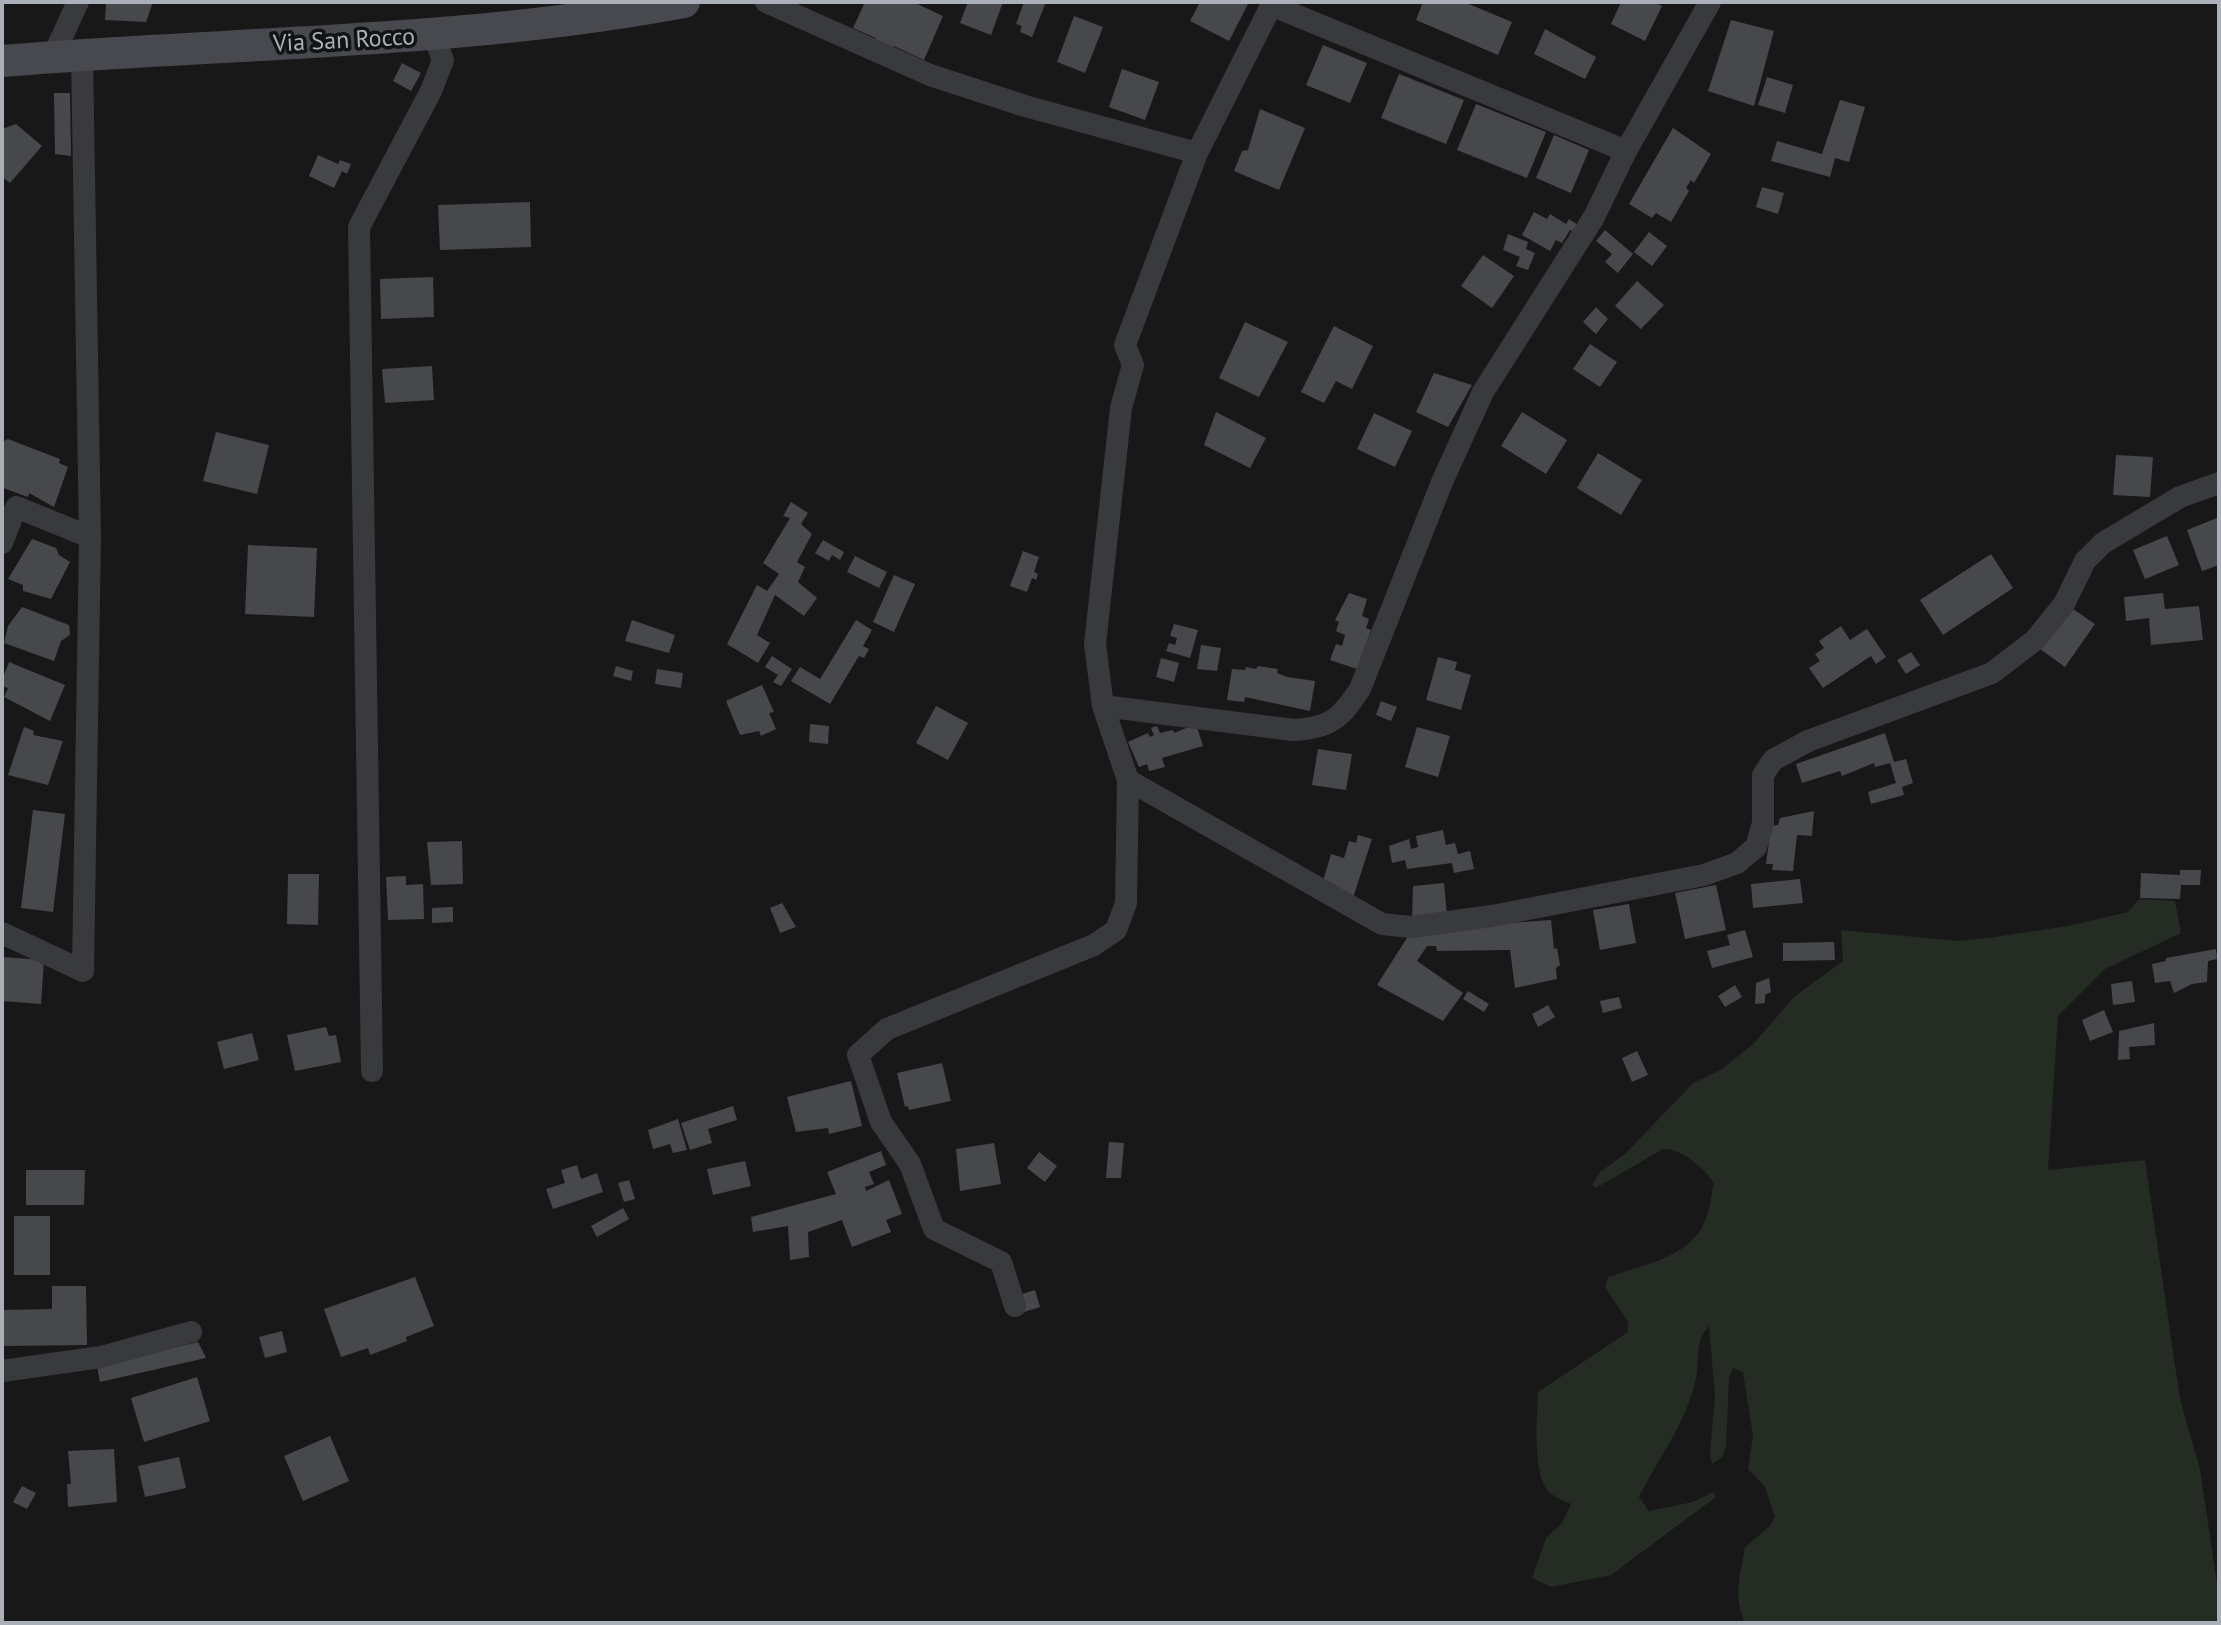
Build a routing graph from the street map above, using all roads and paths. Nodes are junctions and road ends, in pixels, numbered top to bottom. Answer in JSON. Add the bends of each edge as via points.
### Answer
{"nodes":[{"id":1,"x":78,"y":2,"type":"edge"},
{"id":2,"x":684,"y":2,"type":"edge"},
{"id":3,"x":766,"y":2,"type":"edge"},
{"id":4,"x":1710,"y":2,"type":"edge"},
{"id":5,"x":1272,"y":4,"type":"edge"},
{"id":6,"x":434,"y":36,"type":"junction"},
{"id":7,"x":67,"y":55,"type":"junction"},
{"id":8,"x":2,"y":61,"type":"edge"},
{"id":9,"x":1626,"y":151,"type":"junction"},
{"id":10,"x":1197,"y":153,"type":"junction"},
{"id":11,"x":2219,"y":483,"type":"edge"},
{"id":12,"x":90,"y":537,"type":"junction"},
{"id":13,"x":2,"y":543,"type":"edge"},
{"id":14,"x":1103,"y":706,"type":"junction"},
{"id":15,"x":1128,"y":780,"type":"junction"},
{"id":16,"x":2,"y":933,"type":"edge"},
{"id":17,"x":372,"y":1071,"type":"dead end"},
{"id":18,"x":1015,"y":1306,"type":"dead end"},
{"id":19,"x":191,"y":1332,"type":"dead end"},
{"id":20,"x":2,"y":1371,"type":"edge"}],
"edges":[{"from":1,"to":7,"type":"street"},
{"from":2,"to":6,"type":"street","name":"Via San Rocco","via":[[592,19]]},
{"from":3,"to":10,"type":"street","via":[[930,75]]},
{"from":4,"to":9,"type":"street"},
{"from":5,"to":9,"type":"street"},
{"from":5,"to":10,"type":"street"},
{"from":6,"to":7,"type":"street","name":"Via San Rocco"},
{"from":6,"to":17,"type":"street","via":[[443,60],[431,91],[359,227]]},
{"from":7,"to":8,"type":"street","name":"Via San Rocco"},
{"from":7,"to":12,"type":"street"},
{"from":9,"to":14,"type":"street","via":[[1594,217],[1483,392],[1360,689],[1343,715],[1318,729],[1293,730]]},
{"from":10,"to":14,"type":"street","via":[[1125,345],[1133,365],[1121,408],[1095,644]]},
{"from":11,"to":15,"type":"street","via":[[2180,497],[2103,543],[2085,561],[2064,604],[2035,640],[1992,673],[1808,741],[1773,760],[1763,775],[1763,823],[1756,847],[1737,863],[1704,875],[1492,916],[1411,927],[1382,924]]},
{"from":12,"to":13,"type":"street","via":[[16,507]]},
{"from":12,"to":16,"type":"street","via":[[83,971]]},
{"from":14,"to":15,"type":"street"},
{"from":15,"to":18,"type":"street","via":[[1126,903],[1116,930],[1107,939],[887,1029],[858,1055],[881,1122],[910,1164],[934,1229],[1001,1262]]},
{"from":19,"to":20,"type":"street","via":[[101,1357]]}]}
